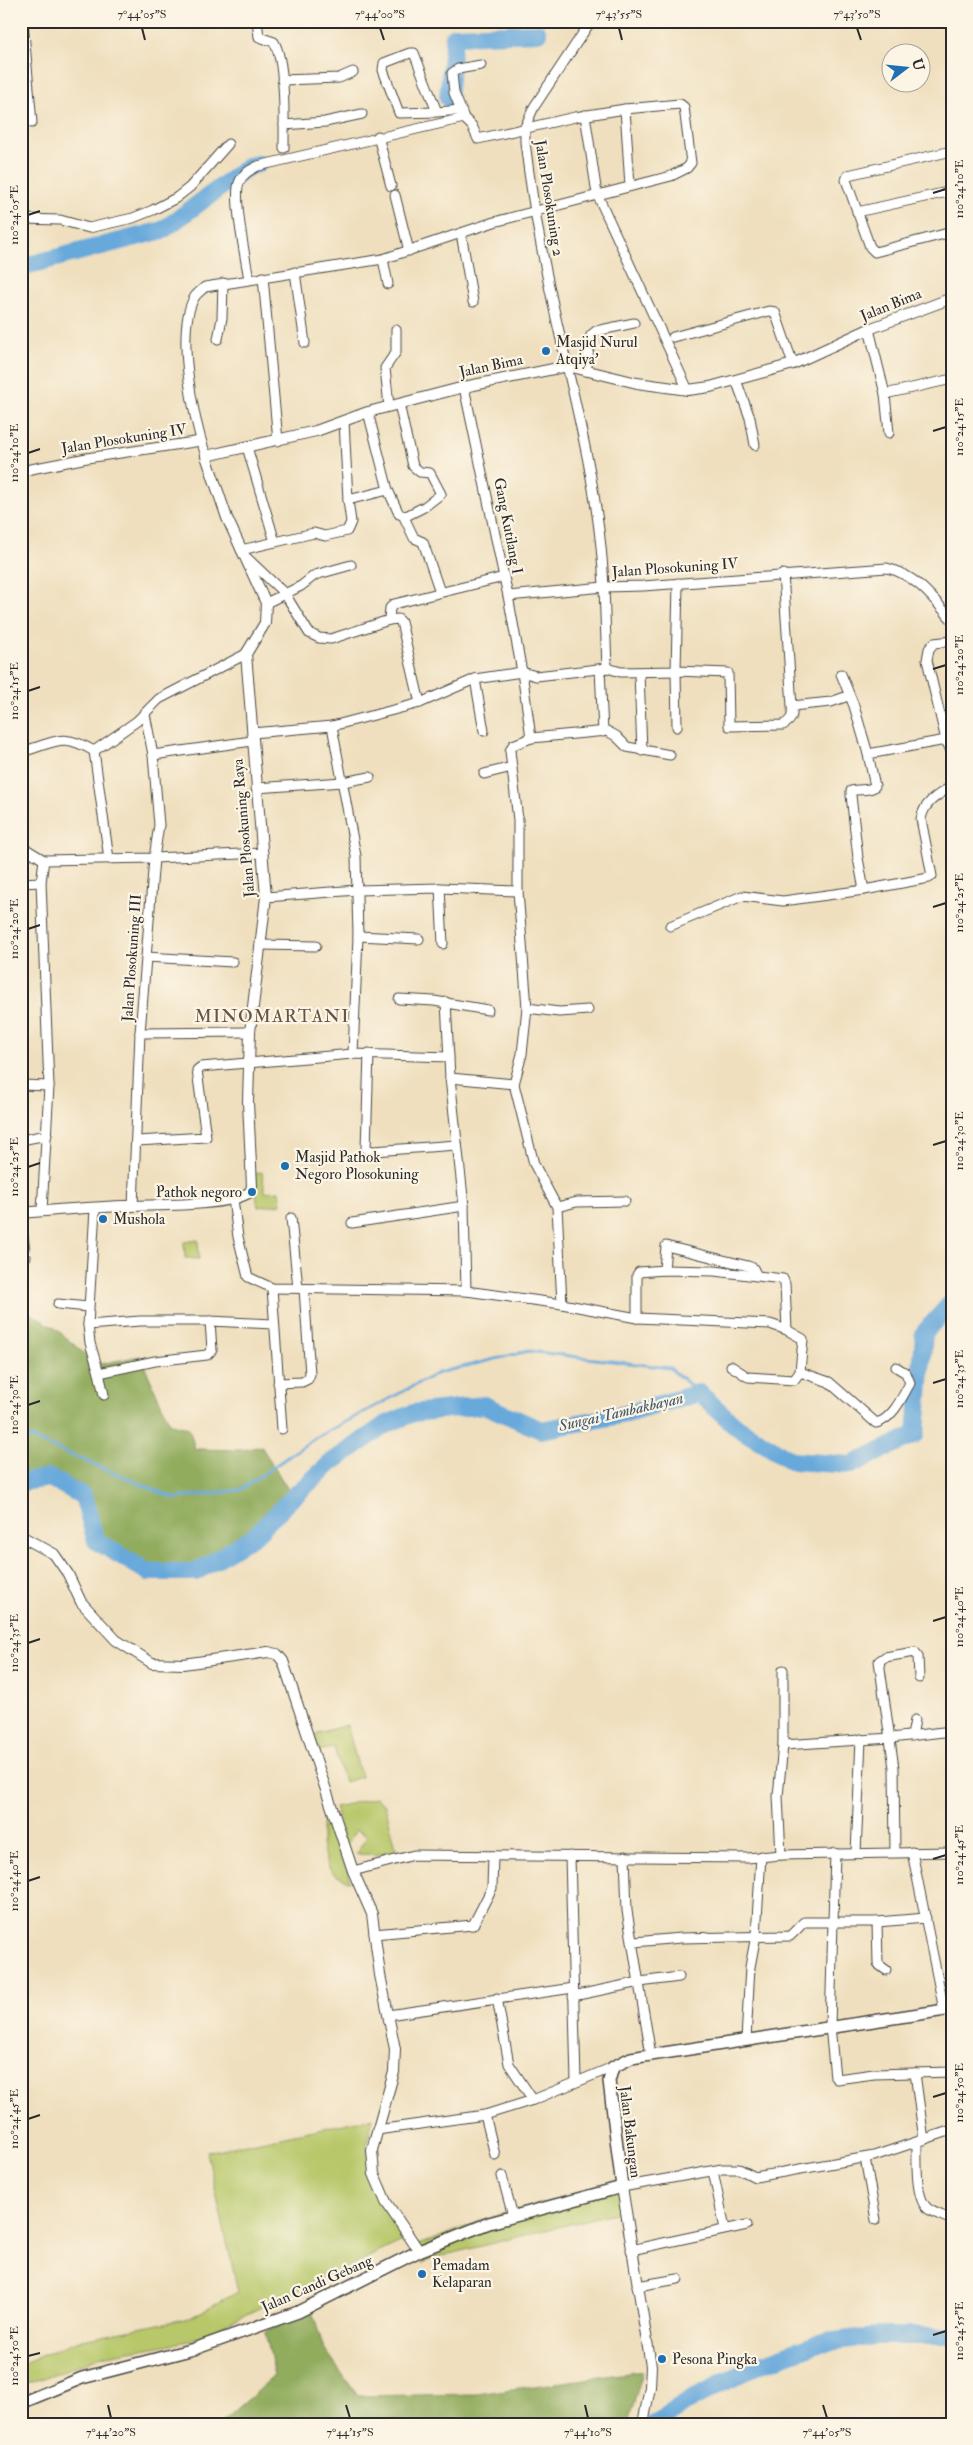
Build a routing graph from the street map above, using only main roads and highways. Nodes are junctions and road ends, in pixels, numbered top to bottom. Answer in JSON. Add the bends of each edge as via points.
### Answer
{"nodes":[{"id":1,"x":948,"y":2010,"type":"edge"},
{"id":2,"x":622,"y":2187,"type":"joint"},
{"id":3,"x":21,"y":2403,"type":"edge"}],
"edges":[{"from":1,"to":2,"type":"main road","name":"Jalan Bakungan","via":[[631,2058],[613,2067],[608,2081]]},
{"from":2,"to":3,"type":"main road","name":"Jalan Candi Gebang","via":[[458,2234],[298,2312],[194,2349],[82,2378]]}]}
